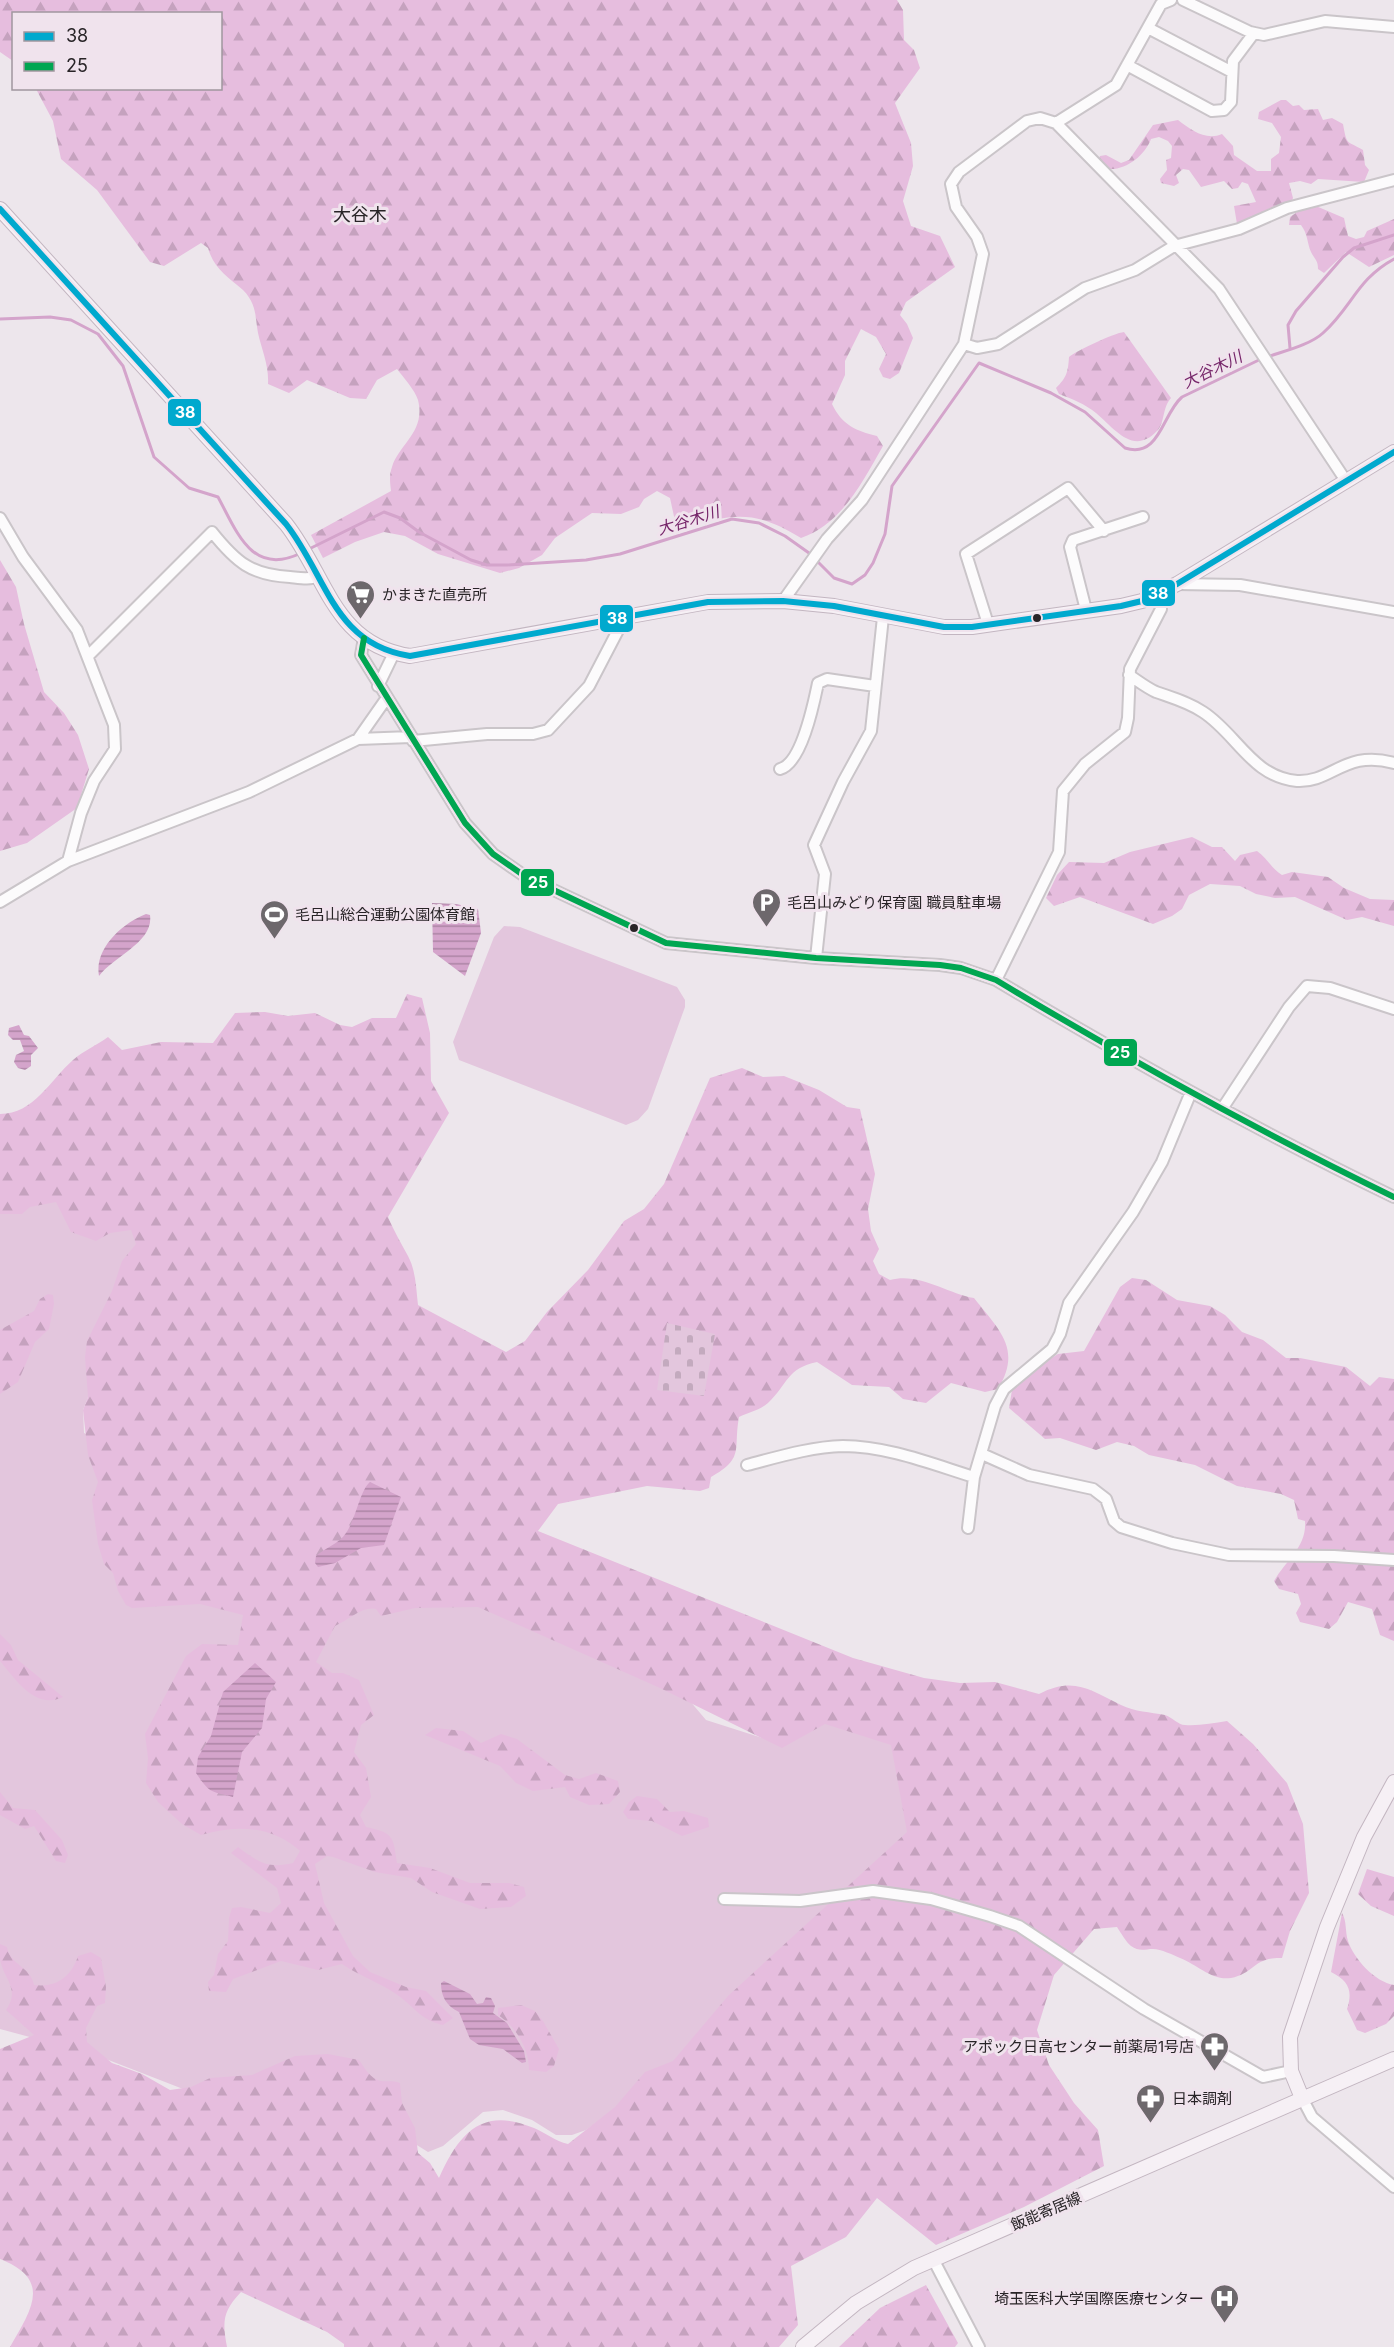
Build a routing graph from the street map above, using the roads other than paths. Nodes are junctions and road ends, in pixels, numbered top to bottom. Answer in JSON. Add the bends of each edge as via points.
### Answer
{"nodes":[{"id":1,"x":1172,"y":0,"type":"edge"},
{"id":2,"x":1183,"y":0,"type":"edge"},
{"id":3,"x":1394,"y":27,"type":"edge"},
{"id":4,"x":1148,"y":28,"type":"junction"},
{"id":5,"x":1254,"y":33,"type":"junction"},
{"id":6,"x":1127,"y":65,"type":"junction"},
{"id":7,"x":1232,"y":72,"type":"junction"},
{"id":8,"x":1056,"y":123,"type":"junction"},
{"id":9,"x":1394,"y":180,"type":"edge"},
{"id":10,"x":0,"y":209,"type":"edge"},
{"id":11,"x":1174,"y":246,"type":"junction"},
{"id":12,"x":964,"y":344,"type":"junction"},
{"id":13,"x":1394,"y":452,"type":"edge"},
{"id":14,"x":1346,"y":481,"type":"junction"},
{"id":15,"x":1143,"y":517,"type":"dead end"},
{"id":16,"x":0,"y":518,"type":"edge"},
{"id":17,"x":1104,"y":531,"type":"junction"},
{"id":18,"x":318,"y":576,"type":"junction"},
{"id":19,"x":1177,"y":584,"type":"junction"},
{"id":20,"x":1160,"y":593,"type":"junction"},
{"id":21,"x":783,"y":601,"type":"junction"},
{"id":22,"x":1086,"y":610,"type":"junction"},
{"id":23,"x":1394,"y":612,"type":"edge"},
{"id":24,"x":626,"y":615,"type":"junction"},
{"id":25,"x":883,"y":617,"type":"junction"},
{"id":26,"x":988,"y":624,"type":"junction"},
{"id":27,"x":364,"y":638,"type":"junction"},
{"id":28,"x":394,"y":653,"type":"junction"},
{"id":29,"x":88,"y":656,"type":"junction"},
{"id":30,"x":1129,"y":675,"type":"junction"},
{"id":31,"x":378,"y":686,"type":"junction"},
{"id":32,"x":875,"y":686,"type":"junction"},
{"id":33,"x":386,"y":699,"type":"junction"},
{"id":34,"x":358,"y":739,"type":"junction"},
{"id":35,"x":412,"y":739,"type":"junction"},
{"id":36,"x":1394,"y":763,"type":"edge"},
{"id":37,"x":780,"y":769,"type":"dead end"},
{"id":38,"x":68,"y":861,"type":"junction"},
{"id":39,"x":0,"y":902,"type":"edge"},
{"id":40,"x":816,"y":958,"type":"junction"},
{"id":41,"x":996,"y":980,"type":"junction"},
{"id":42,"x":1394,"y":1009,"type":"edge"},
{"id":43,"x":1191,"y":1092,"type":"junction"},
{"id":44,"x":1222,"y":1109,"type":"junction"},
{"id":45,"x":1394,"y":1197,"type":"edge"},
{"id":46,"x":982,"y":1454,"type":"junction"},
{"id":47,"x":747,"y":1465,"type":"dead end"},
{"id":48,"x":974,"y":1477,"type":"junction"},
{"id":49,"x":968,"y":1527,"type":"dead end"},
{"id":50,"x":1394,"y":1560,"type":"edge"},
{"id":51,"x":1394,"y":1782,"type":"edge"},
{"id":52,"x":724,"y":1899,"type":"dead end"},
{"id":53,"x":1394,"y":2059,"type":"edge"},
{"id":54,"x":1291,"y":2071,"type":"junction"},
{"id":55,"x":1302,"y":2098,"type":"junction"},
{"id":56,"x":1394,"y":2187,"type":"edge"},
{"id":57,"x":933,"y":2259,"type":"junction"},
{"id":58,"x":803,"y":2347,"type":"edge"},
{"id":59,"x":980,"y":2347,"type":"edge"}],
"edges":[{"from":1,"to":4,"type":"street","via":[[1161,4]]},
{"from":2,"to":5,"type":"street"},
{"from":3,"to":5,"type":"street","via":[[1335,20],[1276,34]]},
{"from":4,"to":6,"type":"street"},
{"from":4,"to":7,"type":"street"},
{"from":5,"to":7,"type":"street","via":[[1233,61]]},
{"from":6,"to":7,"type":"street","via":[[1212,111],[1224,110],[1231,102]]},
{"from":6,"to":8,"type":"street","via":[[1109,91]]},
{"from":8,"to":11,"type":"street"},
{"from":8,"to":12,"type":"street","via":[[1040,118],[1027,120],[959,172],[951,184],[956,207],[977,237],[983,254]]},
{"from":9,"to":11,"type":"street","via":[[1287,208],[1239,229]]},
{"from":10,"to":18,"type":"main road","via":[[273,508],[306,552]]},
{"from":11,"to":12,"type":"street","via":[[1135,270],[1085,288],[998,344],[977,348]]},
{"from":11,"to":14,"type":"street","via":[[1219,289]]},
{"from":12,"to":21,"type":"street","via":[[862,500]]},
{"from":13,"to":14,"type":"main road"},
{"from":14,"to":19,"type":"main road"},
{"from":15,"to":17,"type":"street"},
{"from":16,"to":29,"type":"street","via":[[23,557],[77,630]]},
{"from":17,"to":22,"type":"street","via":[[1073,540],[1070,547]]},
{"from":17,"to":26,"type":"street","via":[[1068,488],[966,554]]},
{"from":18,"to":27,"type":"main road","via":[[341,618]]},
{"from":18,"to":29,"type":"street","via":[[284,577],[256,572],[237,560],[212,532]]},
{"from":19,"to":20,"type":"main road"},
{"from":19,"to":23,"type":"street","via":[[1240,585]]},
{"from":20,"to":22,"type":"main road","via":[[1121,606]]},
{"from":20,"to":30,"type":"street","via":[[1161,609]]},
{"from":21,"to":24,"type":"main road","via":[[708,602]]},
{"from":21,"to":25,"type":"main road","via":[[834,606]]},
{"from":22,"to":26,"type":"main road"},
{"from":24,"to":28,"type":"main road","via":[[410,656]]},
{"from":24,"to":35,"type":"street","via":[[589,686],[548,730],[533,734]]},
{"from":25,"to":26,"type":"main road","via":[[944,627]]},
{"from":25,"to":32,"type":"street"},
{"from":27,"to":28,"type":"main road"},
{"from":27,"to":31,"type":"street","via":[[360,655]]},
{"from":28,"to":31,"type":"street"},
{"from":29,"to":38,"type":"street","via":[[114,724],[115,749],[94,781]]},
{"from":30,"to":36,"type":"street","via":[[1154,691],[1202,711],[1254,763],[1280,778],[1310,780],[1358,760]]},
{"from":30,"to":41,"type":"street","via":[[1125,732],[1085,764],[1063,791],[1059,852]]},
{"from":31,"to":33,"type":"street"},
{"from":32,"to":37,"type":"street","via":[[827,679],[818,682],[806,730],[791,762]]},
{"from":32,"to":40,"type":"street","via":[[867,742],[843,782],[814,845],[825,874]]},
{"from":33,"to":34,"type":"street"},
{"from":33,"to":35,"type":"street"},
{"from":34,"to":35,"type":"street"},
{"from":34,"to":38,"type":"street","via":[[249,792]]},
{"from":35,"to":40,"type":"street","via":[[477,838],[526,877],[666,943]]},
{"from":38,"to":39,"type":"street"},
{"from":40,"to":41,"type":"street","via":[[940,965]]},
{"from":41,"to":43,"type":"street"},
{"from":42,"to":44,"type":"street","via":[[1329,988],[1307,986],[1288,1007]]},
{"from":43,"to":44,"type":"street"},
{"from":43,"to":46,"type":"street","via":[[1162,1162],[1133,1212],[1069,1303],[1052,1349],[1004,1389],[995,1406]]},
{"from":44,"to":45,"type":"street"},
{"from":46,"to":48,"type":"street"},
{"from":46,"to":50,"type":"street","via":[[1029,1475],[1093,1489],[1106,1499],[1114,1521],[1121,1527],[1172,1543],[1229,1555]]},
{"from":47,"to":48,"type":"street","via":[[817,1448],[844,1446],[891,1452]]},
{"from":48,"to":49,"type":"street"},
{"from":51,"to":54,"type":"main road","via":[[1364,1837],[1327,1927],[1290,2037]]},
{"from":52,"to":54,"type":"street","via":[[800,1901],[873,1891],[954,1904],[1019,1926],[1144,2010],[1263,2077]]},
{"from":53,"to":55,"type":"main road","name":"飯能寄居線"},
{"from":54,"to":55,"type":"main road"},
{"from":55,"to":56,"type":"street","via":[[1312,2116]]},
{"from":55,"to":57,"type":"main road","name":"飯能寄居線"},
{"from":57,"to":58,"type":"main road","name":"飯能寄居線","via":[[868,2294]]},
{"from":57,"to":59,"type":"street"}]}
